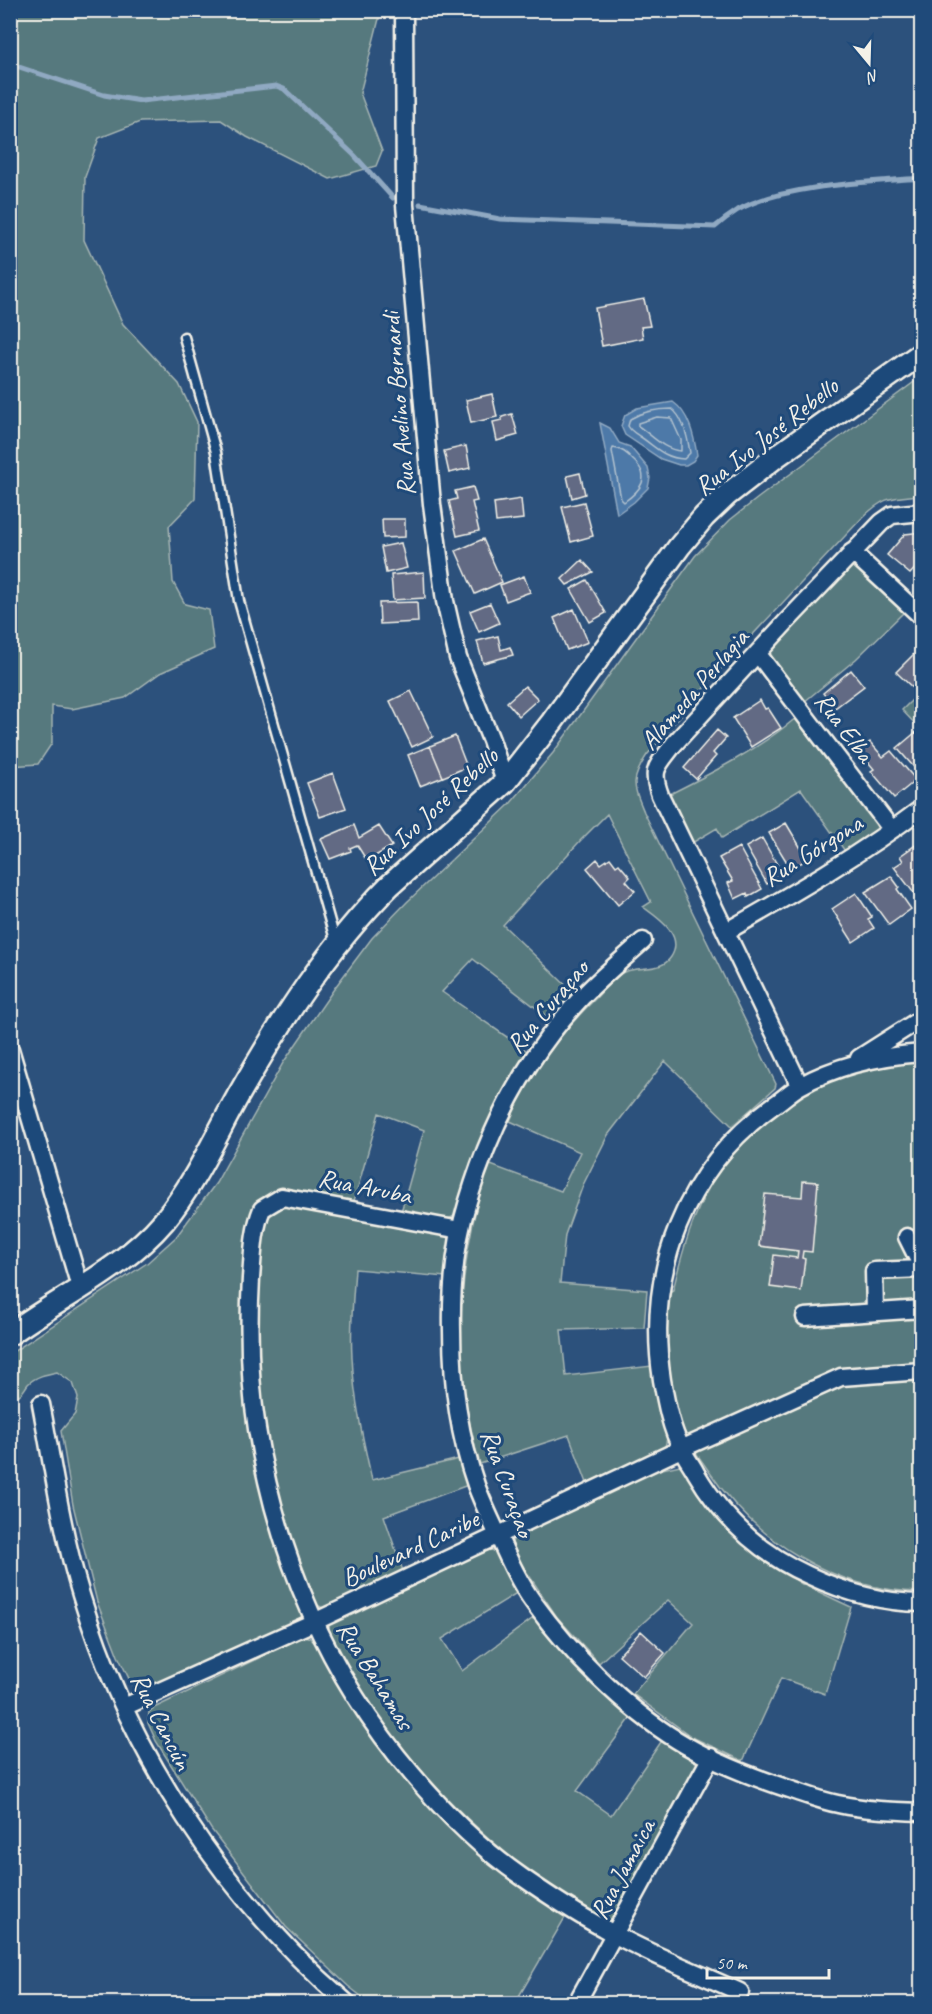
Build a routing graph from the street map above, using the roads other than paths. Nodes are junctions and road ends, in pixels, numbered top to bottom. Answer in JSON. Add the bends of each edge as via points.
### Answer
{"nodes":[{"id":1,"x":404,"y":10,"type":"edge"},
{"id":2,"x":184,"y":337,"type":"dead end"},
{"id":3,"x":919,"y":358,"type":"edge"},
{"id":4,"x":921,"y":512,"type":"edge"},
{"id":5,"x":852,"y":552,"type":"junction"},
{"id":6,"x":921,"y":617,"type":"edge"},
{"id":7,"x":758,"y":654,"type":"junction"},
{"id":8,"x":505,"y":782,"type":"junction"},
{"id":9,"x":921,"y":808,"type":"edge"},
{"id":10,"x":892,"y":830,"type":"junction"},
{"id":11,"x":727,"y":931,"type":"junction"},
{"id":12,"x":643,"y":941,"type":"dead end"},
{"id":13,"x":337,"y":947,"type":"junction"},
{"id":14,"x":921,"y":1018,"type":"edge"},
{"id":15,"x":10,"y":1049,"type":"edge"},
{"id":16,"x":921,"y":1053,"type":"edge"},
{"id":17,"x":846,"y":1066,"type":"junction"},
{"id":18,"x":800,"y":1086,"type":"junction"},
{"id":19,"x":262,"y":1209,"type":"joint"},
{"id":20,"x":460,"y":1230,"type":"junction"},
{"id":21,"x":907,"y":1237,"type":"dead end"},
{"id":22,"x":921,"y":1268,"type":"edge"},
{"id":23,"x":80,"y":1287,"type":"junction"},
{"id":24,"x":921,"y":1309,"type":"edge"},
{"id":25,"x":875,"y":1312,"type":"junction"},
{"id":26,"x":804,"y":1317,"type":"dead end"},
{"id":27,"x":10,"y":1334,"type":"edge"},
{"id":28,"x":921,"y":1371,"type":"edge"},
{"id":29,"x":42,"y":1404,"type":"dead end"},
{"id":30,"x":681,"y":1449,"type":"junction"},
{"id":31,"x":498,"y":1535,"type":"junction"},
{"id":32,"x":921,"y":1603,"type":"edge"},
{"id":33,"x":314,"y":1622,"type":"junction"},
{"id":34,"x":124,"y":1707,"type":"junction"},
{"id":35,"x":711,"y":1757,"type":"junction"},
{"id":36,"x":921,"y":1812,"type":"edge"},
{"id":37,"x":615,"y":1935,"type":"junction"},
{"id":38,"x":740,"y":1992,"type":"dead end"},
{"id":39,"x":348,"y":2004,"type":"edge"},
{"id":40,"x":576,"y":2004,"type":"edge"}],
"edges":[{"from":1,"to":8,"type":"street","name":"Rua Avelino Bernardi","via":[[405,205],[432,504],[445,601],[458,658]]},
{"from":2,"to":13,"type":"lane","via":[[216,452],[239,601]]},
{"from":3,"to":8,"type":"street","name":"Rua Ivo José Rebello","via":[[777,456],[704,518]]},
{"from":4,"to":5,"type":"street","name":"Alameda Perlagia","via":[[892,515]]},
{"from":5,"to":6,"type":"street"},
{"from":5,"to":7,"type":"street","name":"Alameda Perlagia"},
{"from":7,"to":10,"type":"street","name":"Rua Elba"},
{"from":7,"to":11,"type":"street","name":"Alameda Perlagia","via":[[674,744],[658,765],[654,778]]},
{"from":8,"to":13,"type":"street","name":"Rua Ivo José Rebello","via":[[389,886]]},
{"from":9,"to":10,"type":"street","name":"Rua Górgona"},
{"from":10,"to":11,"type":"street","name":"Rua Górgona","via":[[818,879]]},
{"from":11,"to":18,"type":"street","name":"Alameda Perlagia"},
{"from":12,"to":20,"type":"street","name":"Rua Curaçao","via":[[581,998],[513,1089],[480,1165]]},
{"from":13,"to":23,"type":"street","name":"Rua Ivo José Rebello","via":[[279,1027],[179,1202],[149,1237]]},
{"from":14,"to":17,"type":"street"},
{"from":15,"to":23,"type":"street"},
{"from":16,"to":17,"type":"street"},
{"from":17,"to":18,"type":"street"},
{"from":18,"to":30,"type":"street","via":[[745,1128],[715,1160],[682,1214],[672,1241],[661,1286],[659,1359],[668,1410]]},
{"from":19,"to":20,"type":"street","name":"Rua Aruba","via":[[282,1197]]},
{"from":19,"to":33,"type":"street","name":"Rua Bahamas","via":[[255,1227],[250,1295],[251,1390],[273,1509]]},
{"from":20,"to":31,"type":"street","name":"Rua Curaçao","via":[[452,1294],[455,1399],[475,1482]]},
{"from":21,"to":22,"type":"street"},
{"from":22,"to":25,"type":"street","via":[[874,1271]]},
{"from":23,"to":27,"type":"street","name":"Rua Ivo José Rebello"},
{"from":24,"to":25,"type":"street"},
{"from":25,"to":26,"type":"street"},
{"from":28,"to":30,"type":"street","name":"Boulevard Caribe","via":[[841,1377]]},
{"from":29,"to":34,"type":"street","name":"Rua Cancún","via":[[80,1593]]},
{"from":30,"to":31,"type":"street","name":"Boulevard Caribe"},
{"from":30,"to":32,"type":"street","via":[[721,1510],[767,1552],[850,1592],[873,1599]]},
{"from":31,"to":33,"type":"street","name":"Boulevard Caribe"},
{"from":31,"to":35,"type":"street","name":"Rua Curaçao","via":[[534,1602],[579,1657],[643,1715],[677,1740]]},
{"from":33,"to":34,"type":"street","name":"Boulevard Caribe"},
{"from":33,"to":37,"type":"street","name":"Rua Bahamas","via":[[367,1715],[451,1818],[521,1876]]},
{"from":34,"to":39,"type":"street","name":"Rua Cancún","via":[[153,1764],[211,1854],[282,1942]]},
{"from":35,"to":36,"type":"street","name":"Rua Curaçao","via":[[758,1779],[838,1804]]},
{"from":35,"to":37,"type":"street","name":"Rua Jamaica"},
{"from":37,"to":38,"type":"street","name":"Rua Bahamas"},
{"from":37,"to":40,"type":"street","name":"Rua Jamaica"}]}
